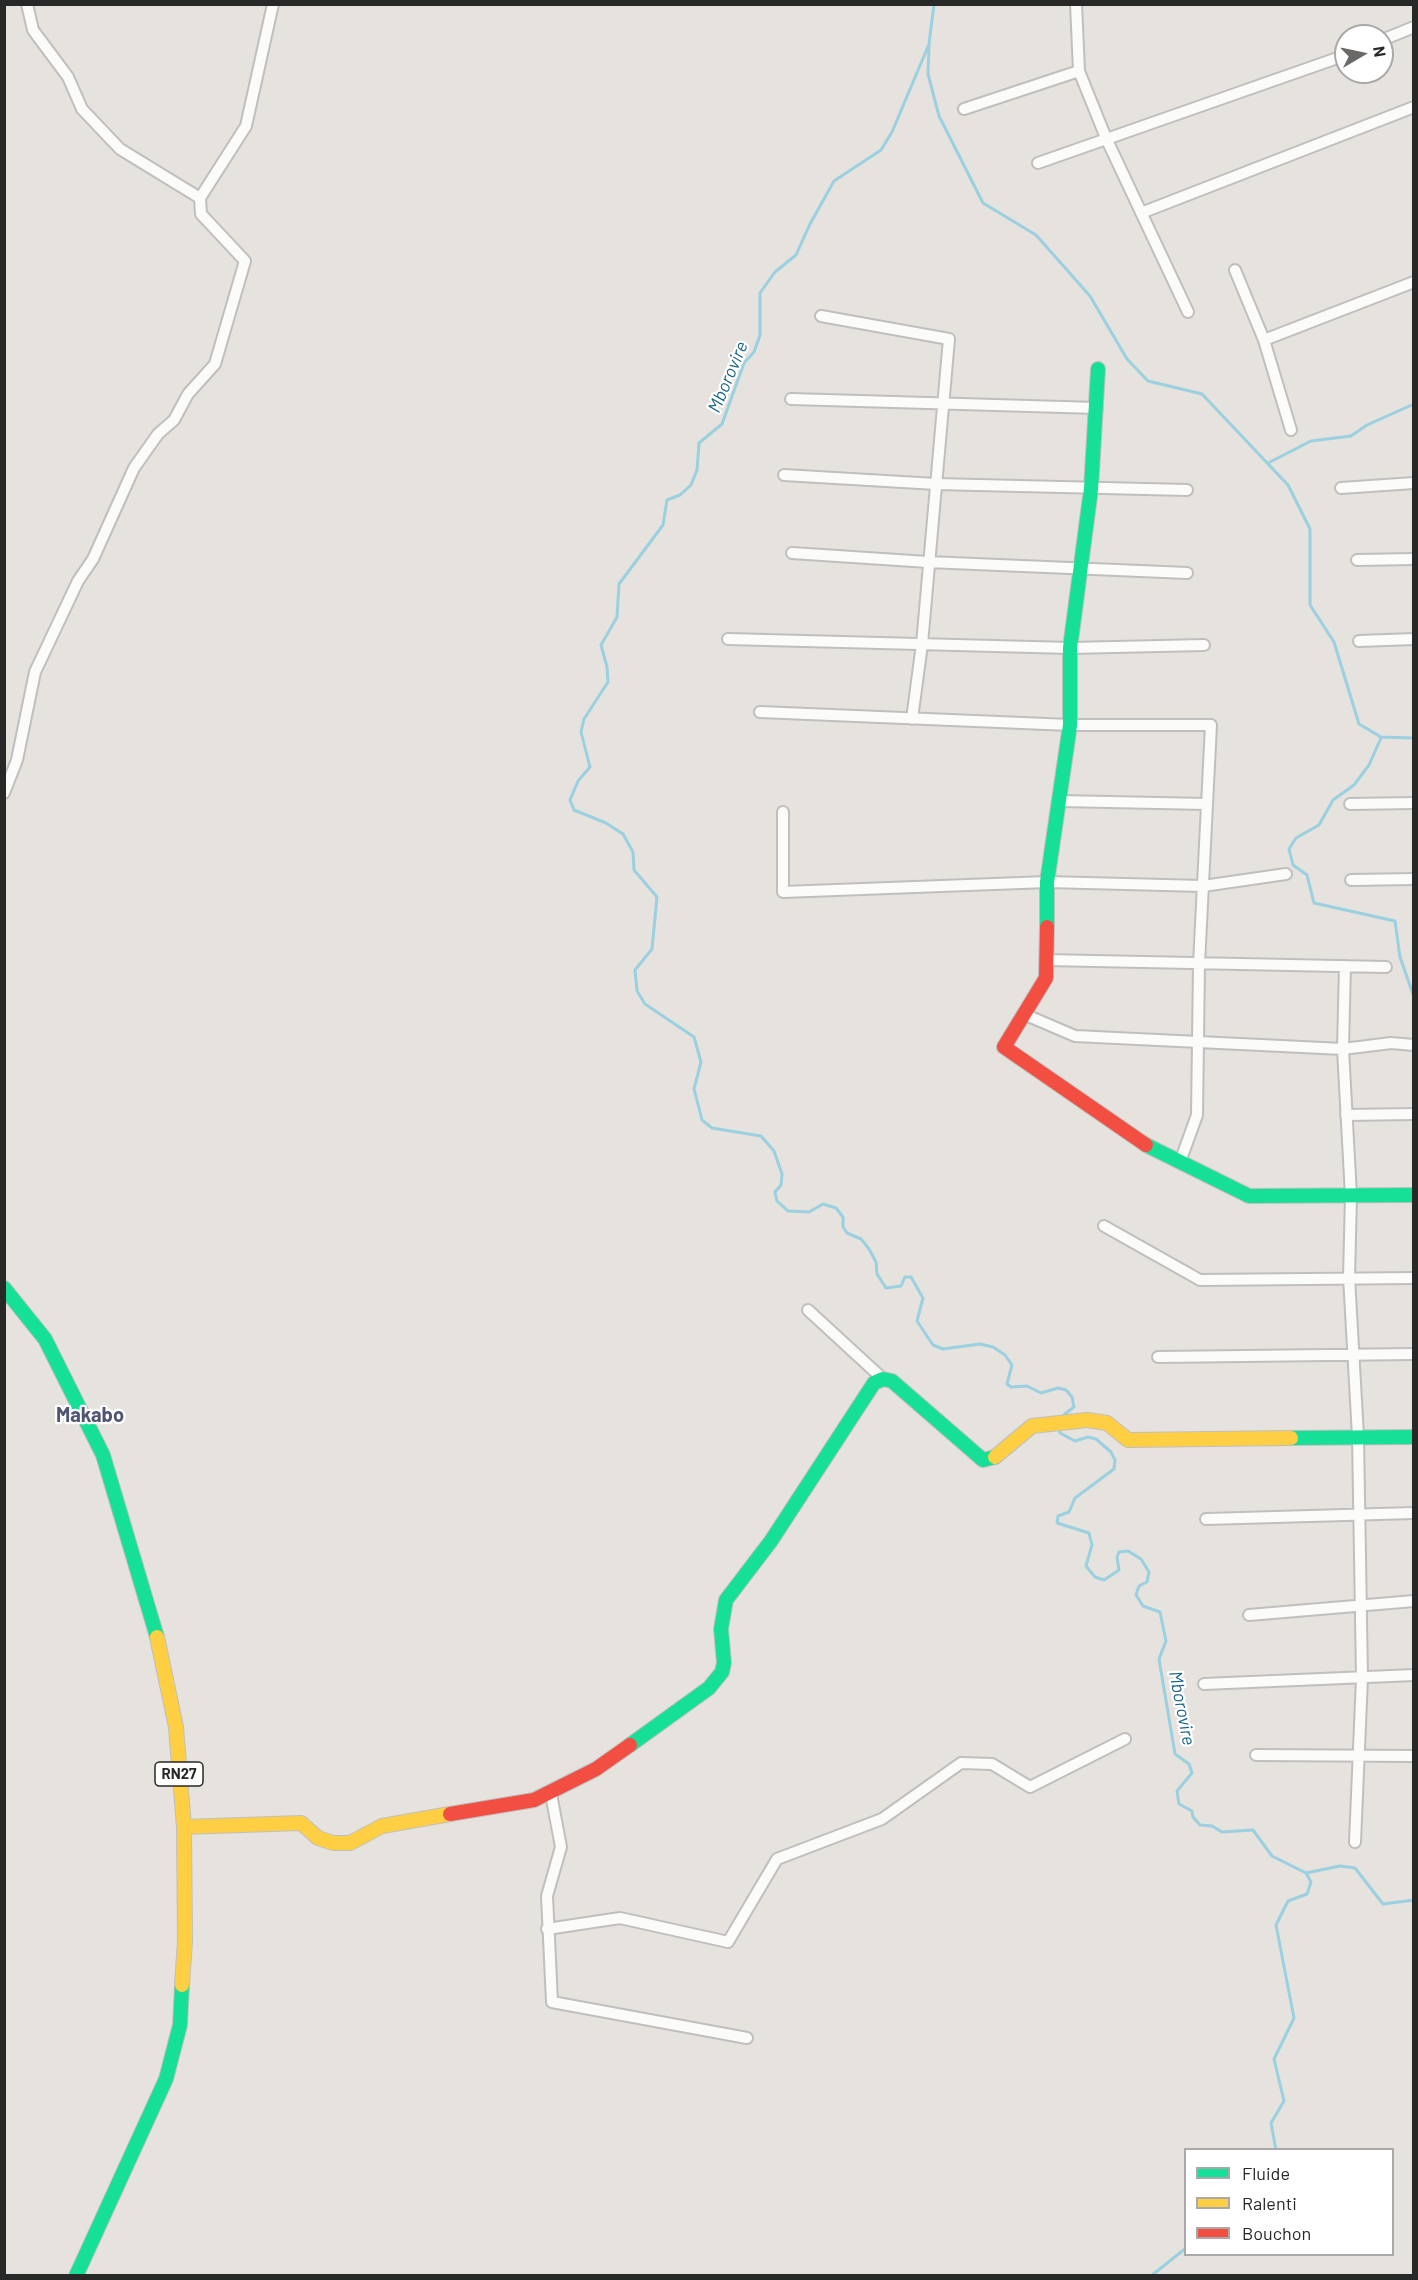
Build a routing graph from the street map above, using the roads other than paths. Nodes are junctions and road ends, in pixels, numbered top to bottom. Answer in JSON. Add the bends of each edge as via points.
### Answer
{"nodes":[{"id":1,"x":27,"y":4,"type":"edge"},
{"id":2,"x":273,"y":4,"type":"edge"},
{"id":3,"x":1076,"y":4,"type":"edge"},
{"id":4,"x":1413,"y":27,"type":"edge"},
{"id":5,"x":1394,"y":35,"type":"edge"},
{"id":6,"x":1334,"y":59,"type":"edge"},
{"id":7,"x":1079,"y":71,"type":"junction"},
{"id":8,"x":1413,"y":107,"type":"edge"},
{"id":9,"x":964,"y":109,"type":"dead end"},
{"id":10,"x":1106,"y":138,"type":"junction"},
{"id":11,"x":1038,"y":163,"type":"dead end"},
{"id":12,"x":200,"y":198,"type":"junction"},
{"id":13,"x":1141,"y":213,"type":"junction"},
{"id":14,"x":1235,"y":270,"type":"dead end"},
{"id":15,"x":1413,"y":282,"type":"edge"},
{"id":16,"x":1188,"y":312,"type":"dead end"},
{"id":17,"x":821,"y":316,"type":"dead end"},
{"id":18,"x":1264,"y":340,"type":"junction"},
{"id":19,"x":1098,"y":369,"type":"dead end"},
{"id":20,"x":791,"y":399,"type":"dead end"},
{"id":21,"x":943,"y":404,"type":"junction"},
{"id":22,"x":1097,"y":408,"type":"junction"},
{"id":23,"x":1291,"y":430,"type":"dead end"},
{"id":24,"x":784,"y":475,"type":"dead end"},
{"id":25,"x":1413,"y":483,"type":"edge"},
{"id":26,"x":936,"y":484,"type":"junction"},
{"id":27,"x":1341,"y":488,"type":"dead end"},
{"id":28,"x":1091,"y":489,"type":"junction"},
{"id":29,"x":1187,"y":490,"type":"dead end"},
{"id":30,"x":792,"y":553,"type":"dead end"},
{"id":31,"x":1413,"y":559,"type":"edge"},
{"id":32,"x":1357,"y":560,"type":"dead end"},
{"id":33,"x":928,"y":562,"type":"junction"},
{"id":34,"x":1079,"y":567,"type":"junction"},
{"id":35,"x":1187,"y":573,"type":"dead end"},
{"id":36,"x":728,"y":639,"type":"dead end"},
{"id":37,"x":1413,"y":639,"type":"edge"},
{"id":38,"x":1359,"y":641,"type":"dead end"},
{"id":39,"x":922,"y":644,"type":"junction"},
{"id":40,"x":1204,"y":645,"type":"dead end"},
{"id":41,"x":1070,"y":648,"type":"junction"},
{"id":42,"x":760,"y":712,"type":"dead end"},
{"id":43,"x":912,"y":718,"type":"junction"},
{"id":44,"x":1070,"y":725,"type":"junction"},
{"id":45,"x":4,"y":793,"type":"edge"},
{"id":46,"x":1059,"y":801,"type":"junction"},
{"id":47,"x":1413,"y":803,"type":"edge"},
{"id":48,"x":1207,"y":804,"type":"junction"},
{"id":49,"x":1350,"y":804,"type":"dead end"},
{"id":50,"x":783,"y":812,"type":"dead end"},
{"id":51,"x":1286,"y":874,"type":"dead end"},
{"id":52,"x":1413,"y":879,"type":"edge"},
{"id":53,"x":1351,"y":880,"type":"dead end"},
{"id":54,"x":1047,"y":882,"type":"junction"},
{"id":55,"x":1203,"y":885,"type":"junction"},
{"id":56,"x":1046,"y":960,"type":"junction"},
{"id":57,"x":1199,"y":964,"type":"junction"},
{"id":58,"x":1345,"y":966,"type":"junction"},
{"id":59,"x":1386,"y":967,"type":"dead end"},
{"id":60,"x":1026,"y":1015,"type":"junction"},
{"id":61,"x":1198,"y":1044,"type":"junction"},
{"id":62,"x":1413,"y":1045,"type":"edge"},
{"id":63,"x":1343,"y":1049,"type":"junction"},
{"id":64,"x":1413,"y":1114,"type":"edge"},
{"id":65,"x":1346,"y":1115,"type":"junction"},
{"id":66,"x":1179,"y":1162,"type":"junction"},
{"id":67,"x":1413,"y":1195,"type":"edge"},
{"id":68,"x":1351,"y":1196,"type":"junction"},
{"id":69,"x":1104,"y":1226,"type":"dead end"},
{"id":70,"x":1349,"y":1277,"type":"junction"},
{"id":71,"x":1413,"y":1278,"type":"edge"},
{"id":72,"x":4,"y":1288,"type":"edge"},
{"id":73,"x":808,"y":1310,"type":"dead end"},
{"id":74,"x":1353,"y":1354,"type":"junction"},
{"id":75,"x":1413,"y":1354,"type":"edge"},
{"id":76,"x":1158,"y":1357,"type":"dead end"},
{"id":77,"x":883,"y":1379,"type":"junction"},
{"id":78,"x":1358,"y":1437,"type":"junction"},
{"id":79,"x":1413,"y":1437,"type":"edge"},
{"id":80,"x":1413,"y":1513,"type":"edge"},
{"id":81,"x":1359,"y":1514,"type":"junction"},
{"id":82,"x":1206,"y":1519,"type":"dead end"},
{"id":83,"x":1413,"y":1601,"type":"edge"},
{"id":84,"x":1361,"y":1605,"type":"junction"},
{"id":85,"x":1249,"y":1615,"type":"dead end"},
{"id":86,"x":1413,"y":1675,"type":"edge"},
{"id":87,"x":1362,"y":1677,"type":"junction"},
{"id":88,"x":1204,"y":1684,"type":"dead end"},
{"id":89,"x":1125,"y":1739,"type":"dead end"},
{"id":90,"x":1256,"y":1755,"type":"dead end"},
{"id":91,"x":1359,"y":1756,"type":"junction"},
{"id":92,"x":1413,"y":1756,"type":"edge"},
{"id":93,"x":551,"y":1794,"type":"junction"},
{"id":94,"x":183,"y":1827,"type":"junction"},
{"id":95,"x":1355,"y":1842,"type":"dead end"},
{"id":96,"x":547,"y":1929,"type":"junction"},
{"id":97,"x":747,"y":2038,"type":"dead end"},
{"id":98,"x":76,"y":2276,"type":"edge"}],
"edges":[{"from":1,"to":12,"type":"street","via":[[33,30],[68,77],[82,109],[120,148]]},
{"from":2,"to":12,"type":"street","via":[[246,126]]},
{"from":3,"to":7,"type":"street"},
{"from":4,"to":5,"type":"street"},
{"from":6,"to":10,"type":"street"},
{"from":7,"to":9,"type":"street"},
{"from":7,"to":10,"type":"street"},
{"from":8,"to":13,"type":"street"},
{"from":10,"to":11,"type":"street"},
{"from":10,"to":13,"type":"street"},
{"from":12,"to":45,"type":"street","via":[[201,214],[245,261],[215,364],[134,468],[93,559],[78,581],[35,672],[17,760]]},
{"from":13,"to":16,"type":"street"},
{"from":14,"to":18,"type":"street"},
{"from":15,"to":18,"type":"street"},
{"from":17,"to":21,"type":"street","via":[[949,339]]},
{"from":18,"to":23,"type":"street"},
{"from":19,"to":22,"type":"street"},
{"from":20,"to":21,"type":"street"},
{"from":21,"to":22,"type":"street"},
{"from":21,"to":26,"type":"street"},
{"from":22,"to":28,"type":"street"},
{"from":24,"to":26,"type":"street"},
{"from":25,"to":27,"type":"street"},
{"from":26,"to":28,"type":"street"},
{"from":26,"to":33,"type":"street"},
{"from":28,"to":29,"type":"street"},
{"from":28,"to":34,"type":"street"},
{"from":30,"to":33,"type":"street"},
{"from":31,"to":32,"type":"street"},
{"from":33,"to":34,"type":"street"},
{"from":33,"to":39,"type":"street"},
{"from":34,"to":35,"type":"street"},
{"from":34,"to":41,"type":"street"},
{"from":36,"to":39,"type":"street"},
{"from":37,"to":38,"type":"street"},
{"from":39,"to":41,"type":"street"},
{"from":39,"to":43,"type":"street"},
{"from":40,"to":41,"type":"street"},
{"from":41,"to":44,"type":"street"},
{"from":42,"to":43,"type":"street"},
{"from":43,"to":44,"type":"street"},
{"from":44,"to":46,"type":"street"},
{"from":44,"to":48,"type":"street","via":[[1211,725]]},
{"from":46,"to":48,"type":"street"},
{"from":46,"to":54,"type":"street"},
{"from":47,"to":49,"type":"street"},
{"from":48,"to":55,"type":"street"},
{"from":50,"to":54,"type":"street","via":[[783,892]]},
{"from":51,"to":55,"type":"street"},
{"from":52,"to":53,"type":"street"},
{"from":54,"to":55,"type":"street"},
{"from":54,"to":56,"type":"street"},
{"from":55,"to":57,"type":"street"},
{"from":56,"to":57,"type":"street"},
{"from":56,"to":60,"type":"street","via":[[1046,978]]},
{"from":57,"to":58,"type":"street"},
{"from":57,"to":61,"type":"street"},
{"from":58,"to":59,"type":"street"},
{"from":58,"to":63,"type":"street"},
{"from":60,"to":61,"type":"street","via":[[1074,1036]]},
{"from":60,"to":66,"type":"street","via":[[1004,1047],[1149,1147]]},
{"from":61,"to":63,"type":"street"},
{"from":61,"to":66,"type":"street","via":[[1197,1115]]},
{"from":62,"to":63,"type":"street","via":[[1391,1043]]},
{"from":63,"to":65,"type":"street"},
{"from":64,"to":65,"type":"street"},
{"from":65,"to":68,"type":"street"},
{"from":66,"to":68,"type":"street","via":[[1249,1196]]},
{"from":67,"to":68,"type":"street"},
{"from":68,"to":70,"type":"street"},
{"from":69,"to":70,"type":"street","via":[[1200,1280]]},
{"from":70,"to":71,"type":"street"},
{"from":70,"to":74,"type":"street"},
{"from":72,"to":94,"type":"street","number":"RN27","via":[[45,1339],[103,1455],[164,1661],[176,1727]]},
{"from":73,"to":77,"type":"street"},
{"from":74,"to":75,"type":"street"},
{"from":74,"to":76,"type":"street"},
{"from":74,"to":78,"type":"street"},
{"from":77,"to":78,"type":"street","via":[[892,1381],[983,1460],[991,1460],[1032,1426],[1087,1420],[1107,1423],[1128,1440]]},
{"from":77,"to":93,"type":"street","via":[[874,1383],[771,1541],[726,1600],[721,1629],[722,1672],[709,1688],[596,1769]]},
{"from":78,"to":79,"type":"street"},
{"from":78,"to":81,"type":"street"},
{"from":80,"to":81,"type":"street"},
{"from":81,"to":82,"type":"street"},
{"from":81,"to":84,"type":"street"},
{"from":83,"to":84,"type":"street"},
{"from":84,"to":85,"type":"street"},
{"from":84,"to":87,"type":"street"},
{"from":86,"to":87,"type":"street"},
{"from":87,"to":88,"type":"street"},
{"from":87,"to":91,"type":"street"},
{"from":89,"to":96,"type":"street","via":[[1030,1787],[992,1764],[961,1763],[882,1819],[777,1858],[728,1942],[620,1918]]},
{"from":90,"to":91,"type":"street"},
{"from":91,"to":92,"type":"street"},
{"from":91,"to":95,"type":"street"},
{"from":93,"to":94,"type":"street","via":[[382,1826],[350,1843],[318,1838],[301,1823]]},
{"from":93,"to":96,"type":"street","via":[[561,1846],[547,1896]]},
{"from":94,"to":98,"type":"street","number":"RN27","via":[[180,2025],[166,2079]]},
{"from":96,"to":97,"type":"street","via":[[552,2002]]}]}
